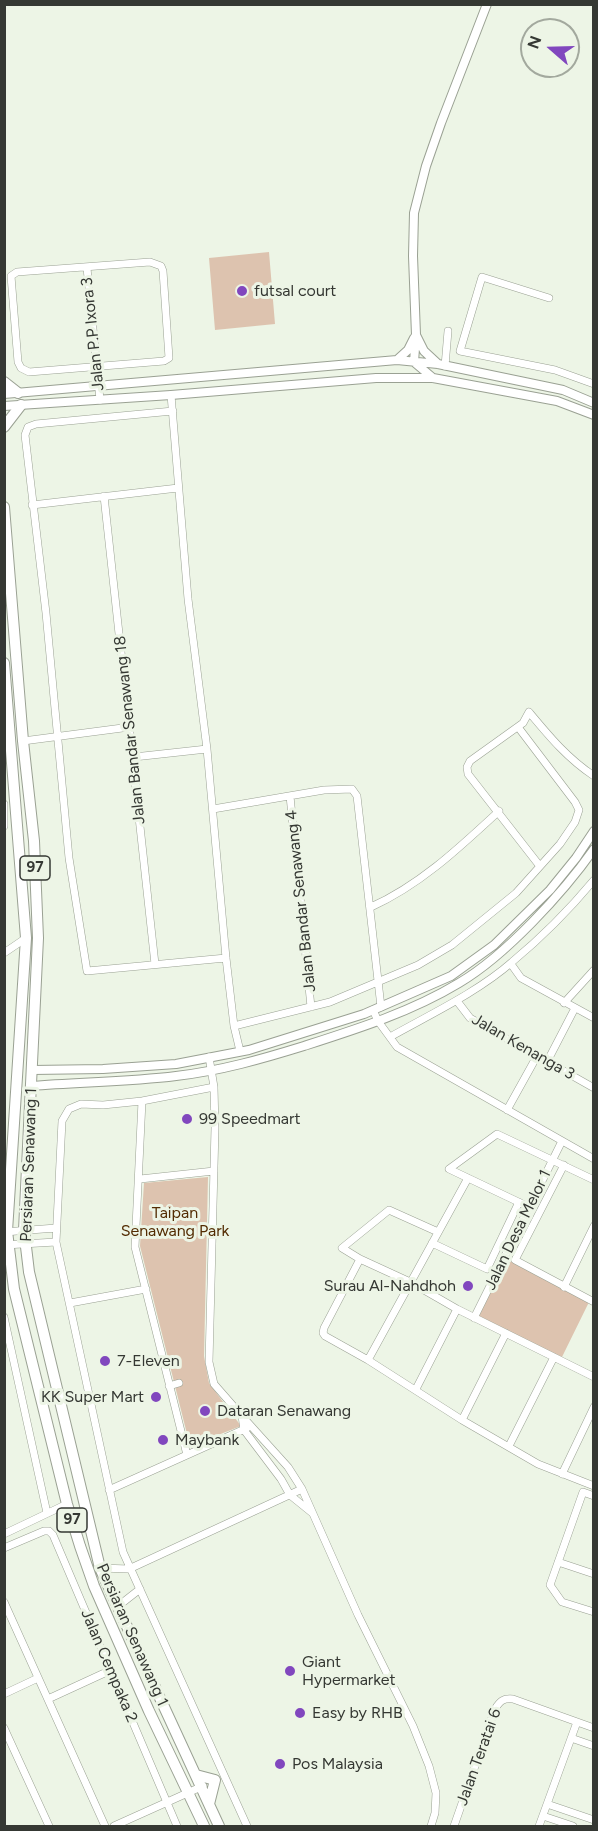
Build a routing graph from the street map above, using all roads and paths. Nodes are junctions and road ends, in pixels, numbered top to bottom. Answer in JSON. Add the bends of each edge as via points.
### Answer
{"nodes":[{"id":1,"x":487,"y":4,"type":"edge"},
{"id":2,"x":87,"y":268,"type":"junction"},
{"id":3,"x":549,"y":298,"type":"dead end"},
{"id":4,"x":448,"y":331,"type":"dead end"},
{"id":5,"x":416,"y":335,"type":"junction"},
{"id":6,"x":397,"y":360,"type":"junction"},
{"id":7,"x":414,"y":362,"type":"junction"},
{"id":8,"x":96,"y":365,"type":"junction"},
{"id":9,"x":442,"y":365,"type":"junction"},
{"id":10,"x":434,"y":378,"type":"junction"},
{"id":11,"x":4,"y":382,"type":"edge"},
{"id":12,"x":594,"y":384,"type":"edge"},
{"id":13,"x":98,"y":387,"type":"junction"},
{"id":14,"x":18,"y":393,"type":"junction"},
{"id":15,"x":4,"y":394,"type":"edge"},
{"id":16,"x":171,"y":395,"type":"junction"},
{"id":17,"x":100,"y":400,"type":"junction"},
{"id":18,"x":594,"y":403,"type":"edge"},
{"id":19,"x":21,"y":405,"type":"junction"},
{"id":20,"x":4,"y":406,"type":"edge"},
{"id":21,"x":173,"y":411,"type":"junction"},
{"id":22,"x":594,"y":415,"type":"edge"},
{"id":23,"x":4,"y":427,"type":"edge"},
{"id":24,"x":178,"y":488,"type":"junction"},
{"id":25,"x":104,"y":496,"type":"junction"},
{"id":26,"x":32,"y":506,"type":"junction"},
{"id":27,"x":4,"y":507,"type":"edge"},
{"id":28,"x":4,"y":663,"type":"edge"},
{"id":29,"x":130,"y":727,"type":"junction"},
{"id":30,"x":518,"y":727,"type":"junction"},
{"id":31,"x":57,"y":737,"type":"junction"},
{"id":32,"x":23,"y":741,"type":"junction"},
{"id":33,"x":207,"y":749,"type":"junction"},
{"id":34,"x":134,"y":757,"type":"junction"},
{"id":35,"x":594,"y":776,"type":"edge"},
{"id":36,"x":290,"y":796,"type":"junction"},
{"id":37,"x":4,"y":804,"type":"edge"},
{"id":38,"x":213,"y":809,"type":"junction"},
{"id":39,"x":499,"y":812,"type":"junction"},
{"id":40,"x":4,"y":826,"type":"edge"},
{"id":41,"x":594,"y":831,"type":"edge"},
{"id":42,"x":594,"y":849,"type":"edge"},
{"id":43,"x":540,"y":865,"type":"junction"},
{"id":44,"x":593,"y":883,"type":"edge"},
{"id":45,"x":371,"y":908,"type":"junction"},
{"id":46,"x":26,"y":938,"type":"junction"},
{"id":47,"x":4,"y":953,"type":"edge"},
{"id":48,"x":226,"y":957,"type":"junction"},
{"id":49,"x":155,"y":964,"type":"junction"},
{"id":50,"x":511,"y":964,"type":"junction"},
{"id":51,"x":594,"y":970,"type":"edge"},
{"id":52,"x":377,"y":982,"type":"junction"},
{"id":53,"x":457,"y":1000,"type":"junction"},
{"id":54,"x":564,"y":1003,"type":"junction"},
{"id":55,"x":311,"y":1007,"type":"junction"},
{"id":56,"x":575,"y":1008,"type":"junction"},
{"id":57,"x":377,"y":1009,"type":"junction"},
{"id":58,"x":594,"y":1018,"type":"edge"},
{"id":59,"x":378,"y":1022,"type":"junction"},
{"id":60,"x":234,"y":1026,"type":"junction"},
{"id":61,"x":390,"y":1037,"type":"junction"},
{"id":62,"x":240,"y":1051,"type":"junction"},
{"id":63,"x":537,"y":1056,"type":"junction"},
{"id":64,"x":209,"y":1057,"type":"junction"},
{"id":65,"x":546,"y":1062,"type":"junction"},
{"id":66,"x":32,"y":1070,"type":"junction"},
{"id":67,"x":211,"y":1070,"type":"junction"},
{"id":68,"x":31,"y":1086,"type":"junction"},
{"id":69,"x":214,"y":1087,"type":"junction"},
{"id":70,"x":594,"y":1088,"type":"edge"},
{"id":71,"x":142,"y":1101,"type":"junction"},
{"id":72,"x":507,"y":1110,"type":"junction"},
{"id":73,"x":562,"y":1141,"type":"junction"},
{"id":74,"x":594,"y":1159,"type":"edge"},
{"id":75,"x":552,"y":1160,"type":"junction"},
{"id":76,"x":564,"y":1165,"type":"junction"},
{"id":77,"x":214,"y":1172,"type":"junction"},
{"id":78,"x":468,"y":1178,"type":"junction"},
{"id":79,"x":140,"y":1179,"type":"junction"},
{"id":80,"x":594,"y":1180,"type":"edge"},
{"id":81,"x":519,"y":1202,"type":"junction"},
{"id":82,"x":529,"y":1207,"type":"junction"},
{"id":83,"x":594,"y":1226,"type":"edge"},
{"id":84,"x":56,"y":1228,"type":"junction"},
{"id":85,"x":24,"y":1230,"type":"junction"},
{"id":86,"x":6,"y":1232,"type":"edge"},
{"id":87,"x":438,"y":1232,"type":"junction"},
{"id":88,"x":591,"y":1239,"type":"edge"},
{"id":89,"x":56,"y":1242,"type":"junction"},
{"id":90,"x":432,"y":1243,"type":"junction"},
{"id":91,"x":25,"y":1244,"type":"junction"},
{"id":92,"x":6,"y":1245,"type":"edge"},
{"id":93,"x":360,"y":1259,"type":"junction"},
{"id":94,"x":410,"y":1282,"type":"junction"},
{"id":95,"x":564,"y":1287,"type":"junction"},
{"id":96,"x":146,"y":1289,"type":"junction"},
{"id":97,"x":594,"y":1302,"type":"edge"},
{"id":98,"x":70,"y":1303,"type":"junction"},
{"id":99,"x":457,"y":1309,"type":"junction"},
{"id":100,"x":4,"y":1317,"type":"edge"},
{"id":101,"x":474,"y":1318,"type":"junction"},
{"id":102,"x":506,"y":1334,"type":"junction"},
{"id":103,"x":555,"y":1357,"type":"junction"},
{"id":104,"x":368,"y":1360,"type":"junction"},
{"id":105,"x":594,"y":1377,"type":"edge"},
{"id":106,"x":179,"y":1383,"type":"dead end"},
{"id":107,"x":170,"y":1386,"type":"junction"},
{"id":108,"x":416,"y":1389,"type":"junction"},
{"id":109,"x":594,"y":1407,"type":"edge"},
{"id":110,"x":242,"y":1416,"type":"junction"},
{"id":111,"x":462,"y":1420,"type":"junction"},
{"id":112,"x":252,"y":1424,"type":"junction"},
{"id":113,"x":244,"y":1430,"type":"junction"},
{"id":114,"x":509,"y":1446,"type":"junction"},
{"id":115,"x":187,"y":1455,"type":"junction"},
{"id":116,"x":562,"y":1474,"type":"junction"},
{"id":117,"x":594,"y":1485,"type":"edge"},
{"id":118,"x":302,"y":1489,"type":"junction"},
{"id":119,"x":110,"y":1490,"type":"junction"},
{"id":120,"x":290,"y":1496,"type":"junction"},
{"id":121,"x":594,"y":1496,"type":"edge"},
{"id":122,"x":67,"y":1504,"type":"junction"},
{"id":123,"x":311,"y":1512,"type":"junction"},
{"id":124,"x":47,"y":1513,"type":"junction"},
{"id":125,"x":4,"y":1534,"type":"edge"},
{"id":126,"x":4,"y":1548,"type":"edge"},
{"id":127,"x":558,"y":1562,"type":"junction"},
{"id":128,"x":100,"y":1568,"type":"junction"},
{"id":129,"x":129,"y":1569,"type":"junction"},
{"id":130,"x":594,"y":1574,"type":"edge"},
{"id":131,"x":140,"y":1589,"type":"junction"},
{"id":132,"x":5,"y":1604,"type":"edge"},
{"id":133,"x":117,"y":1606,"type":"junction"},
{"id":134,"x":594,"y":1612,"type":"edge"},
{"id":135,"x":111,"y":1670,"type":"junction"},
{"id":136,"x":38,"y":1678,"type":"junction"},
{"id":137,"x":4,"y":1694,"type":"edge"},
{"id":138,"x":48,"y":1699,"type":"junction"},
{"id":139,"x":576,"y":1722,"type":"junction"},
{"id":140,"x":4,"y":1728,"type":"edge"},
{"id":141,"x":594,"y":1728,"type":"edge"},
{"id":142,"x":6,"y":1736,"type":"edge"},
{"id":143,"x":571,"y":1738,"type":"junction"},
{"id":144,"x":594,"y":1746,"type":"edge"},
{"id":145,"x":196,"y":1774,"type":"junction"},
{"id":146,"x":220,"y":1778,"type":"junction"},
{"id":147,"x":202,"y":1787,"type":"junction"},
{"id":148,"x":189,"y":1793,"type":"junction"},
{"id":149,"x":168,"y":1803,"type":"junction"},
{"id":150,"x":548,"y":1804,"type":"junction"},
{"id":151,"x":208,"y":1805,"type":"junction"},
{"id":152,"x":543,"y":1816,"type":"junction"},
{"id":153,"x":594,"y":1820,"type":"edge"},
{"id":154,"x":49,"y":1827,"type":"edge"},
{"id":155,"x":105,"y":1827,"type":"edge"},
{"id":156,"x":114,"y":1827,"type":"edge"},
{"id":157,"x":177,"y":1827,"type":"edge"},
{"id":158,"x":204,"y":1827,"type":"edge"},
{"id":159,"x":219,"y":1827,"type":"edge"},
{"id":160,"x":247,"y":1827,"type":"edge"},
{"id":161,"x":431,"y":1827,"type":"edge"},
{"id":162,"x":454,"y":1827,"type":"edge"},
{"id":163,"x":539,"y":1827,"type":"edge"},
{"id":164,"x":573,"y":1827,"type":"edge"}],
"edges":[{"from":1,"to":5,"type":"street","via":[[441,123],[414,213]]},
{"from":2,"to":8,"type":"street","name":"Jalan P.P Ixora 3"},
{"from":2,"to":8,"type":"street","via":[[150,262],[161,266],[164,282],[169,358]]},
{"from":2,"to":8,"type":"street","via":[[17,272],[10,281],[21,368],[29,372]]},
{"from":3,"to":12,"type":"street","via":[[482,277],[460,351],[555,370]]},
{"from":4,"to":9,"type":"street"},
{"from":5,"to":6,"type":"street"},
{"from":5,"to":7,"type":"street"},
{"from":5,"to":9,"type":"street","via":[[424,351]]},
{"from":6,"to":7,"type":"street"},
{"from":6,"to":13,"type":"street"},
{"from":7,"to":9,"type":"street"},
{"from":7,"to":10,"type":"street"},
{"from":8,"to":13,"type":"street","name":"Jalan P.P Ixora 3"},
{"from":9,"to":18,"type":"street","via":[[563,390]]},
{"from":10,"to":16,"type":"street","via":[[376,378]]},
{"from":10,"to":22,"type":"street","via":[[557,401]]},
{"from":11,"to":14,"type":"main road"},
{"from":13,"to":14,"type":"street"},
{"from":13,"to":17,"type":"street","name":"Jalan P.P Ixora 3"},
{"from":14,"to":15,"type":"street"},
{"from":16,"to":17,"type":"street"},
{"from":16,"to":21,"type":"street"},
{"from":17,"to":19,"type":"street"},
{"from":19,"to":20,"type":"street"},
{"from":19,"to":23,"type":"main road"},
{"from":21,"to":24,"type":"street"},
{"from":21,"to":26,"type":"street","via":[[36,424],[28,428],[25,435]]},
{"from":24,"to":25,"type":"street"},
{"from":24,"to":33,"type":"street"},
{"from":25,"to":26,"type":"street"},
{"from":25,"to":29,"type":"street","name":"Jalan Bandar Senawang 18"},
{"from":26,"to":31,"type":"street"},
{"from":27,"to":32,"type":"main road","name":"Persiaran Senawang 1","number":"97"},
{"from":28,"to":46,"type":"main road","name":"Persiaran Senawang 1","number":"97"},
{"from":29,"to":31,"type":"street"},
{"from":29,"to":34,"type":"street","name":"Jalan Bandar Senawang 18"},
{"from":30,"to":35,"type":"street","via":[[529,712],[551,740]]},
{"from":30,"to":39,"type":"street","via":[[467,766],[468,774]]},
{"from":30,"to":43,"type":"street","via":[[579,810],[560,844]]},
{"from":31,"to":32,"type":"street"},
{"from":31,"to":49,"type":"street","via":[[69,858],[87,971]]},
{"from":32,"to":66,"type":"main road","name":"Persiaran Senawang 1","number":"97","via":[[34,841],[38,938]]},
{"from":33,"to":34,"type":"street"},
{"from":33,"to":38,"type":"street"},
{"from":34,"to":49,"type":"street","name":"Jalan Bandar Senawang 18"},
{"from":36,"to":38,"type":"street"},
{"from":36,"to":45,"type":"street","via":[[352,789],[357,796]]},
{"from":36,"to":55,"type":"street","name":"Jalan Bandar Senawang 4"},
{"from":37,"to":40,"type":"street"},
{"from":38,"to":48,"type":"street"},
{"from":39,"to":43,"type":"street"},
{"from":39,"to":45,"type":"street","via":[[419,881]]},
{"from":41,"to":57,"type":"street","via":[[550,890],[494,945],[451,976]]},
{"from":42,"to":59,"type":"street","via":[[541,913],[495,957],[462,982]]},
{"from":43,"to":52,"type":"street","via":[[516,893],[452,945]]},
{"from":44,"to":50,"type":"street"},
{"from":45,"to":52,"type":"street"},
{"from":46,"to":47,"type":"street"},
{"from":46,"to":86,"type":"main road","name":"Persiaran Senawang 1","number":"97"},
{"from":48,"to":49,"type":"street"},
{"from":48,"to":60,"type":"street"},
{"from":50,"to":53,"type":"street"},
{"from":50,"to":54,"type":"street","via":[[520,978]]},
{"from":51,"to":54,"type":"street"},
{"from":52,"to":55,"type":"street"},
{"from":52,"to":57,"type":"street"},
{"from":53,"to":61,"type":"street"},
{"from":53,"to":63,"type":"street","name":"Jalan Kenanga 3","via":[[470,1018]]},
{"from":54,"to":56,"type":"street"},
{"from":55,"to":60,"type":"street"},
{"from":56,"to":58,"type":"street"},
{"from":56,"to":65,"type":"street"},
{"from":57,"to":59,"type":"street"},
{"from":57,"to":62,"type":"street"},
{"from":59,"to":61,"type":"street"},
{"from":59,"to":67,"type":"street","via":[[252,1062]]},
{"from":60,"to":62,"type":"street"},
{"from":61,"to":72,"type":"street","via":[[413,1058]]},
{"from":62,"to":64,"type":"street"},
{"from":63,"to":65,"type":"street","name":"Jalan Kenanga 3"},
{"from":63,"to":72,"type":"street"},
{"from":64,"to":66,"type":"street","via":[[176,1064]]},
{"from":64,"to":67,"type":"street"},
{"from":65,"to":70,"type":"street","name":"Jalan Kenanga 3"},
{"from":66,"to":68,"type":"main road","name":"Persiaran Senawang 1","number":"97"},
{"from":67,"to":68,"type":"street"},
{"from":67,"to":69,"type":"street"},
{"from":68,"to":85,"type":"main road","name":"Persiaran Senawang 1","number":"97"},
{"from":69,"to":71,"type":"street"},
{"from":69,"to":77,"type":"street"},
{"from":71,"to":79,"type":"street"},
{"from":71,"to":84,"type":"street","via":[[81,1104],[69,1109],[62,1121]]},
{"from":72,"to":73,"type":"street"},
{"from":73,"to":74,"type":"street"},
{"from":73,"to":75,"type":"street","name":"Jalan Desa Melor 1"},
{"from":75,"to":76,"type":"street"},
{"from":75,"to":78,"type":"street","via":[[497,1134],[449,1169]]},
{"from":75,"to":82,"type":"street","name":"Jalan Desa Melor 1"},
{"from":76,"to":80,"type":"street"},
{"from":76,"to":95,"type":"street","via":[[515,1260]]},
{"from":77,"to":79,"type":"street"},
{"from":77,"to":110,"type":"street","via":[[209,1362],[214,1384]]},
{"from":78,"to":81,"type":"street"},
{"from":78,"to":87,"type":"street"},
{"from":79,"to":96,"type":"street","via":[[135,1247]]},
{"from":81,"to":82,"type":"street"},
{"from":81,"to":90,"type":"street","via":[[487,1269]]},
{"from":82,"to":101,"type":"street","name":"Jalan Desa Melor 1"},
{"from":83,"to":88,"type":"street"},
{"from":84,"to":85,"type":"street"},
{"from":84,"to":89,"type":"street"},
{"from":85,"to":86,"type":"street"},
{"from":85,"to":91,"type":"main road","name":"Persiaran Senawang 1","number":"97"},
{"from":86,"to":92,"type":"main road","name":"Persiaran Senawang 1","number":"97"},
{"from":87,"to":90,"type":"street"},
{"from":87,"to":93,"type":"street","via":[[389,1210],[343,1245],[345,1251]]},
{"from":88,"to":95,"type":"street"},
{"from":89,"to":91,"type":"street"},
{"from":89,"to":98,"type":"street"},
{"from":90,"to":94,"type":"street"},
{"from":91,"to":92,"type":"street"},
{"from":91,"to":128,"type":"main road","name":"Persiaran Senawang 1","number":"97"},
{"from":92,"to":122,"type":"main road","name":"Persiaran Senawang 1","number":"97"},
{"from":93,"to":94,"type":"street"},
{"from":93,"to":104,"type":"street","via":[[323,1333]]},
{"from":94,"to":99,"type":"street"},
{"from":94,"to":104,"type":"street"},
{"from":95,"to":97,"type":"street"},
{"from":96,"to":98,"type":"street"},
{"from":96,"to":107,"type":"street"},
{"from":98,"to":119,"type":"street"},
{"from":99,"to":101,"type":"street"},
{"from":99,"to":108,"type":"street"},
{"from":100,"to":124,"type":"street"},
{"from":101,"to":102,"type":"street"},
{"from":102,"to":103,"type":"street"},
{"from":102,"to":111,"type":"street"},
{"from":103,"to":105,"type":"street"},
{"from":103,"to":114,"type":"street"},
{"from":104,"to":108,"type":"street"},
{"from":106,"to":107,"type":"street"},
{"from":107,"to":115,"type":"street"},
{"from":108,"to":111,"type":"street"},
{"from":109,"to":116,"type":"street"},
{"from":110,"to":112,"type":"street"},
{"from":110,"to":113,"type":"street"},
{"from":111,"to":114,"type":"street"},
{"from":112,"to":113,"type":"street"},
{"from":112,"to":118,"type":"street"},
{"from":113,"to":115,"type":"street"},
{"from":113,"to":120,"type":"street"},
{"from":114,"to":116,"type":"street"},
{"from":115,"to":119,"type":"street"},
{"from":116,"to":117,"type":"street"},
{"from":118,"to":120,"type":"street"},
{"from":118,"to":123,"type":"street"},
{"from":119,"to":129,"type":"street"},
{"from":120,"to":123,"type":"street"},
{"from":120,"to":129,"type":"street"},
{"from":121,"to":127,"type":"street","via":[[583,1492]]},
{"from":122,"to":124,"type":"street"},
{"from":122,"to":148,"type":"main road","name":"Persiaran Senawang 1","number":"97","via":[[94,1586]]},
{"from":123,"to":161,"type":"street","via":[[429,1766],[436,1793]]},
{"from":124,"to":125,"type":"street"},
{"from":126,"to":135,"type":"street","name":"Jalan Cempaka 2","via":[[44,1531],[53,1535]]},
{"from":127,"to":130,"type":"street"},
{"from":127,"to":134,"type":"street","via":[[550,1585],[555,1594],[562,1602]]},
{"from":128,"to":129,"type":"street"},
{"from":128,"to":133,"type":"main road","name":"Persiaran Senawang 1","number":"97"},
{"from":129,"to":131,"type":"street"},
{"from":131,"to":133,"type":"street"},
{"from":131,"to":146,"type":"street"},
{"from":132,"to":136,"type":"street"},
{"from":133,"to":145,"type":"main road","name":"Persiaran Senawang 1","number":"97"},
{"from":135,"to":138,"type":"street"},
{"from":135,"to":149,"type":"street","name":"Jalan Cempaka 2"},
{"from":136,"to":137,"type":"street"},
{"from":136,"to":138,"type":"street"},
{"from":138,"to":155,"type":"street"},
{"from":139,"to":141,"type":"street"},
{"from":139,"to":143,"type":"street"},
{"from":139,"to":162,"type":"street","name":"Jalan Teratai 6","via":[[513,1699],[500,1702]]},
{"from":140,"to":142,"type":"street"},
{"from":142,"to":154,"type":"street"},
{"from":143,"to":144,"type":"street"},
{"from":143,"to":150,"type":"street"},
{"from":145,"to":146,"type":"main road"},
{"from":145,"to":147,"type":"main road","name":"Persiaran Senawang 1","number":"97"},
{"from":146,"to":147,"type":"street"},
{"from":146,"to":151,"type":"main road"},
{"from":146,"to":160,"type":"street"},
{"from":147,"to":148,"type":"street"},
{"from":147,"to":151,"type":"main road","name":"Persiaran Senawang 1","number":"97"},
{"from":148,"to":149,"type":"street"},
{"from":148,"to":158,"type":"main road","name":"Persiaran Senawang 1","number":"97"},
{"from":149,"to":156,"type":"street"},
{"from":149,"to":157,"type":"street","name":"Jalan Cempaka 2"},
{"from":150,"to":152,"type":"street"},
{"from":150,"to":153,"type":"street"},
{"from":151,"to":159,"type":"main road","name":"Persiaran Senawang 1","number":"97"},
{"from":152,"to":163,"type":"street"},
{"from":152,"to":164,"type":"street"}]}
